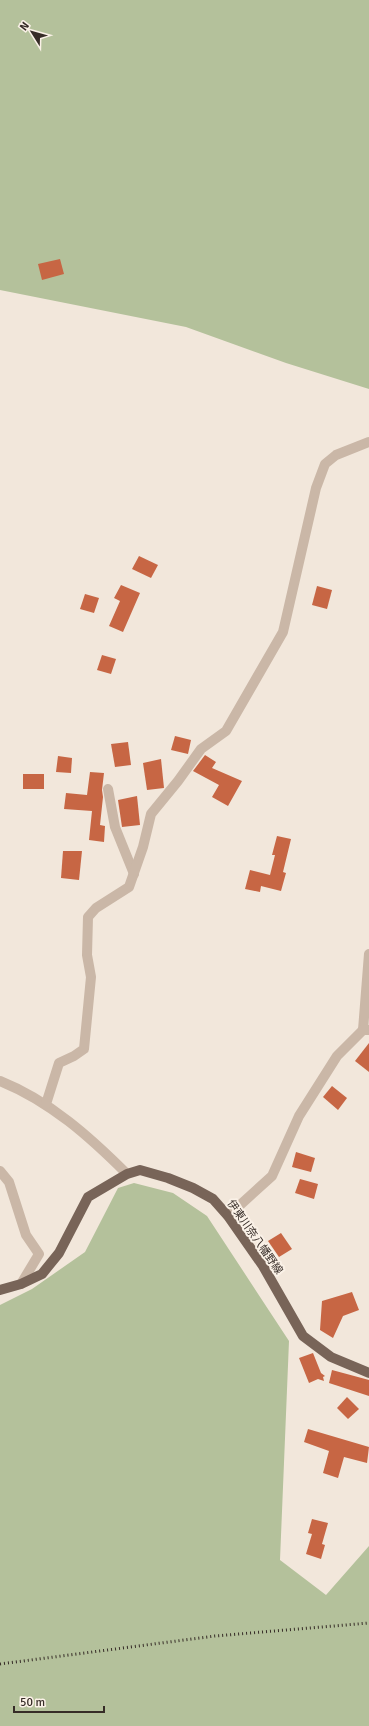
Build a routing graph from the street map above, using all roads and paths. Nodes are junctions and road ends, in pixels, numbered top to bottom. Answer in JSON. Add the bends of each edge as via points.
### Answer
{"nodes":[{"id":1,"x":369,"y":442,"type":"edge"},
{"id":2,"x":108,"y":789,"type":"dead end"},
{"id":3,"x":134,"y":874,"type":"junction"},
{"id":4,"x":369,"y":954,"type":"edge"},
{"id":5,"x":366,"y":1030,"type":"edge"},
{"id":6,"x":0,"y":1081,"type":"edge"},
{"id":7,"x":46,"y":1104,"type":"junction"},
{"id":8,"x":0,"y":1171,"type":"edge"},
{"id":9,"x":127,"y":1174,"type":"junction"},
{"id":10,"x":228,"y":1216,"type":"junction"},
{"id":11,"x":21,"y":1284,"type":"junction"},
{"id":12,"x":0,"y":1290,"type":"edge"},
{"id":13,"x":369,"y":1372,"type":"edge"}],
"edges":[{"from":1,"to":3,"type":"street","via":[[336,455],[325,464],[316,488],[284,632],[226,731],[200,748],[178,781],[151,814]]},
{"from":2,"to":3,"type":"street","via":[[115,827]]},
{"from":3,"to":7,"type":"street","via":[[129,887],[96,908],[88,917],[87,955],[91,977],[84,1049],[59,1063]]},
{"from":4,"to":5,"type":"street"},
{"from":5,"to":10,"type":"street","via":[[337,1056],[299,1116],[272,1176]]},
{"from":6,"to":7,"type":"street"},
{"from":7,"to":9,"type":"street"},
{"from":8,"to":11,"type":"street","via":[[9,1182],[26,1235],[39,1254]]},
{"from":9,"to":10,"type":"main road","name":"伊東川奈八幡野線","via":[[140,1170],[193,1188],[214,1199]]},
{"from":9,"to":11,"type":"main road","name":"伊東川奈八幡野線","via":[[88,1197],[59,1253],[42,1274]]},
{"from":10,"to":13,"type":"main road","name":"伊東川奈八幡野線","via":[[263,1266],[303,1336],[331,1357]]},
{"from":11,"to":12,"type":"main road","name":"伊東川奈八幡野線"}]}
